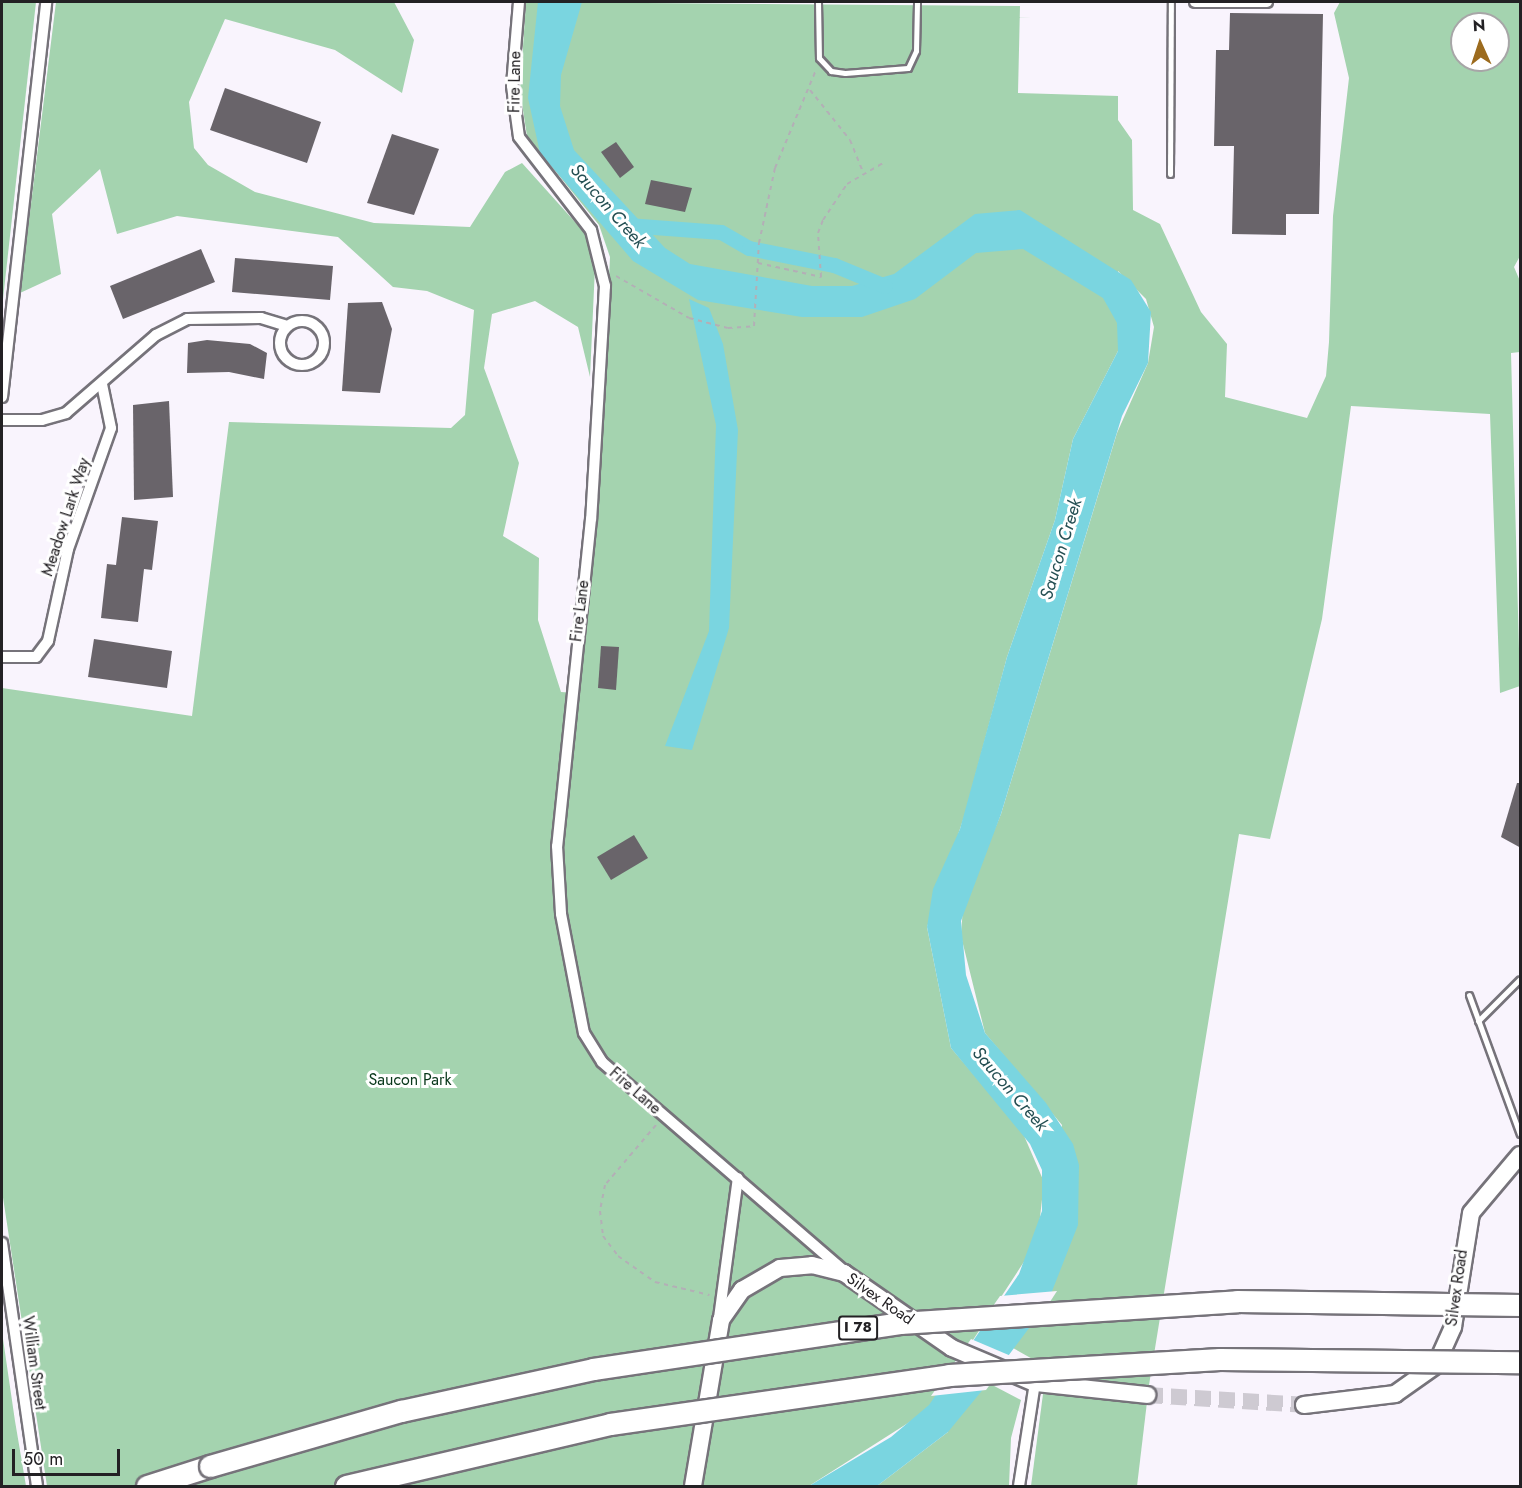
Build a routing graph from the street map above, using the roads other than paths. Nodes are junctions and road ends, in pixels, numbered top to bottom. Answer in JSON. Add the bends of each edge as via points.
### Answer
{"nodes":[{"id":1,"x":46,"y":2,"type":"edge"},
{"id":2,"x":519,"y":2,"type":"edge"},
{"id":3,"x":818,"y":2,"type":"edge"},
{"id":4,"x":917,"y":2,"type":"edge"},
{"id":5,"x":1171,"y":2,"type":"edge"},
{"id":6,"x":1195,"y":2,"type":"edge"},
{"id":7,"x":1264,"y":2,"type":"edge"},
{"id":8,"x":1170,"y":174,"type":"dead end"},
{"id":9,"x":287,"y":326,"type":"junction"},
{"id":10,"x":102,"y":384,"type":"junction"},
{"id":11,"x":2,"y":397,"type":"edge"},
{"id":12,"x":2,"y":420,"type":"edge"},
{"id":13,"x":2,"y":657,"type":"edge"},
{"id":14,"x":1521,"y":979,"type":"edge"},
{"id":15,"x":1469,"y":995,"type":"dead end"},
{"id":16,"x":1478,"y":1021,"type":"junction"},
{"id":17,"x":1521,"y":1134,"type":"edge"},
{"id":18,"x":1521,"y":1155,"type":"edge"},
{"id":19,"x":738,"y":1178,"type":"junction"},
{"id":20,"x":2,"y":1243,"type":"edge"},
{"id":21,"x":853,"y":1279,"type":"junction"},
{"id":22,"x":1521,"y":1305,"type":"edge"},
{"id":23,"x":718,"y":1330,"type":"junction"},
{"id":24,"x":1521,"y":1362,"type":"edge"},
{"id":25,"x":1035,"y":1383,"type":"junction"},
{"id":26,"x":1147,"y":1395,"type":"tunnel mouth"},
{"id":27,"x":1304,"y":1405,"type":"tunnel mouth"},
{"id":28,"x":37,"y":1486,"type":"edge"},
{"id":29,"x":147,"y":1486,"type":"edge"},
{"id":30,"x":346,"y":1486,"type":"edge"},
{"id":31,"x":693,"y":1486,"type":"edge"},
{"id":32,"x":1019,"y":1486,"type":"edge"}],
"edges":[{"from":1,"to":11,"type":"street"},
{"from":2,"to":19,"type":"street","name":"Fire Lane","via":[[512,86],[519,137],[591,230],[604,275],[591,519],[558,812],[560,892],[584,1033],[602,1062]]},
{"from":3,"to":4,"type":"lane","via":[[822,64],[838,73],[904,71],[916,51]]},
{"from":5,"to":8,"type":"lane"},
{"from":6,"to":7,"type":"street"},
{"from":9,"to":9,"type":"street","via":[[280,339],[288,359],[302,364],[317,358],[324,345],[317,327],[303,321]]},
{"from":9,"to":10,"type":"street","via":[[261,318],[187,319],[156,335]]},
{"from":10,"to":12,"type":"street","via":[[54,417]]},
{"from":10,"to":13,"type":"street","name":"Meadow Lark Way","via":[[111,428],[68,549],[47,645],[32,658]]},
{"from":14,"to":16,"type":"lane"},
{"from":15,"to":16,"type":"lane"},
{"from":16,"to":17,"type":"lane"},
{"from":18,"to":27,"type":"street","name":"Silvex Road","via":[[1471,1213],[1453,1327],[1436,1365],[1395,1394]]},
{"from":19,"to":21,"type":"street","name":"Fire Lane"},
{"from":19,"to":23,"type":"street"},
{"from":20,"to":28,"type":"street","name":"William Street"},
{"from":21,"to":23,"type":"street","name":"Silvex Road","via":[[812,1265],[771,1271],[732,1302]]},
{"from":21,"to":25,"type":"street","name":"Silvex Road","via":[[951,1348]]},
{"from":22,"to":29,"type":"highway","number":"I 78","bridge":true,"via":[[1237,1301],[900,1323],[592,1369],[401,1412]]},
{"from":23,"to":31,"type":"street","name":"Silvex Road","via":[[702,1460]]},
{"from":24,"to":30,"type":"highway","bridge":true,"via":[[1220,1359],[949,1375],[749,1400],[610,1424]]},
{"from":25,"to":26,"type":"street"},
{"from":25,"to":32,"type":"street"}]}
